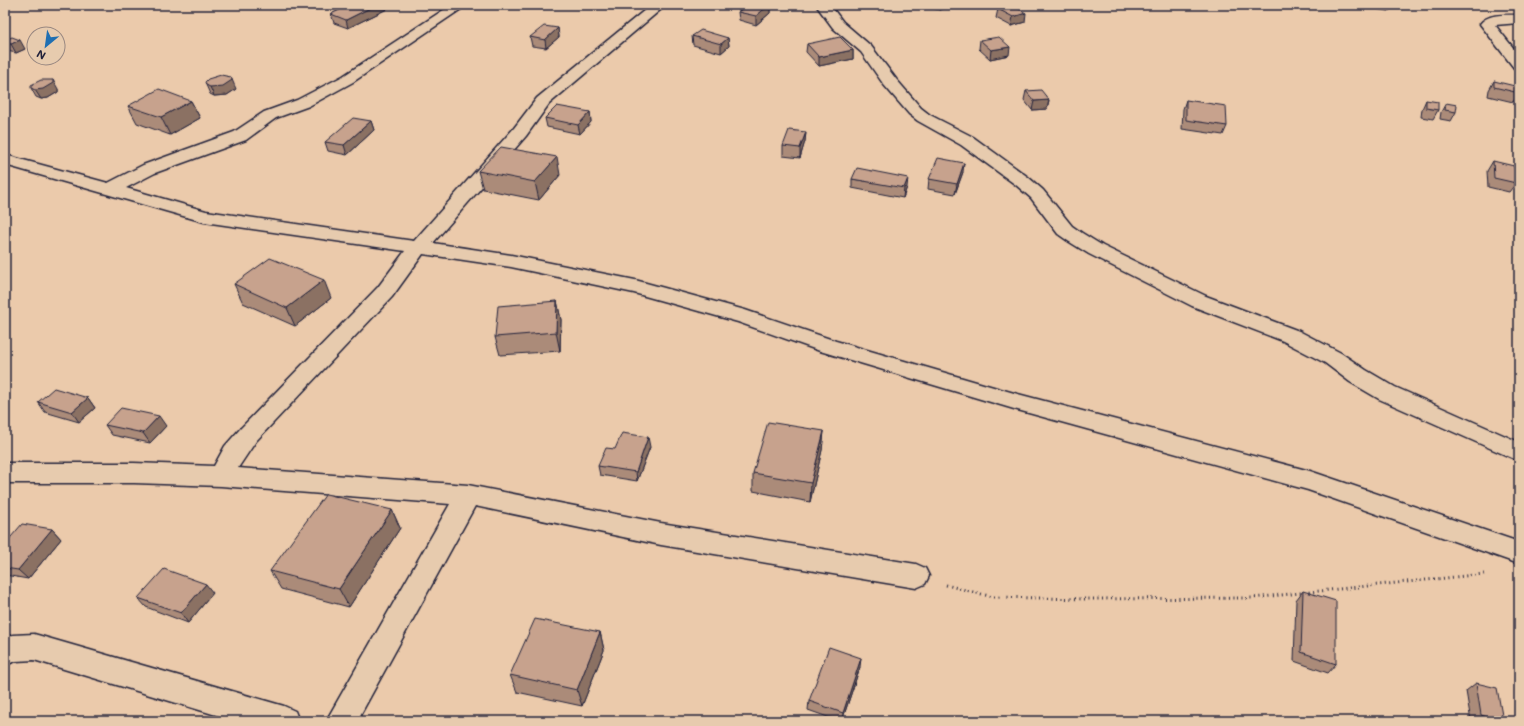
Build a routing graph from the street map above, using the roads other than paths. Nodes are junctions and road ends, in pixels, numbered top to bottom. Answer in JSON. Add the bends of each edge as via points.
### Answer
{"nodes":[{"id":1,"x":460,"y":5,"type":"edge"},
{"id":2,"x":659,"y":5,"type":"edge"},
{"id":3,"x":823,"y":5,"type":"edge"},
{"id":4,"x":1519,"y":19,"type":"edge"},
{"id":5,"x":1519,"y":65,"type":"edge"},
{"id":6,"x":5,"y":160,"type":"edge"},
{"id":7,"x":108,"y":190,"type":"junction"},
{"id":8,"x":418,"y":248,"type":"junction"},
{"id":9,"x":1519,"y":452,"type":"edge"},
{"id":10,"x":5,"y":473,"type":"edge"},
{"id":11,"x":221,"y":476,"type":"junction"},
{"id":12,"x":468,"y":495,"type":"junction"},
{"id":13,"x":1519,"y":553,"type":"edge"},
{"id":14,"x":916,"y":576,"type":"road end"},
{"id":15,"x":5,"y":652,"type":"edge"},
{"id":16,"x":284,"y":721,"type":"edge"},
{"id":17,"x":340,"y":721,"type":"edge"}],
"edges":[{"from":1,"to":7,"type":"street","via":[[348,79],[303,103],[270,115],[240,136],[149,170]]},
{"from":2,"to":8,"type":"street","via":[[543,101],[520,132]]},
{"from":3,"to":9,"type":"street","via":[[838,25],[866,49],[915,111],[968,141],[1022,181],[1065,230],[1075,237],[1096,250],[1200,301],[1291,336],[1333,358],[1388,393]]},
{"from":4,"to":5,"type":"street","via":[[1495,20],[1487,24]]},
{"from":6,"to":7,"type":"street"},
{"from":7,"to":8,"type":"street","via":[[204,216]]},
{"from":8,"to":11,"type":"street","via":[[385,292],[248,435]]},
{"from":8,"to":13,"type":"street","via":[[512,260],[635,287],[745,317],[828,346],[1014,401],[1310,480]]},
{"from":10,"to":11,"type":"street"},
{"from":11,"to":12,"type":"street"},
{"from":12,"to":14,"type":"street","via":[[661,534]]},
{"from":12,"to":17,"type":"street"},
{"from":15,"to":16,"type":"street","via":[[13,648],[34,647]]}]}
